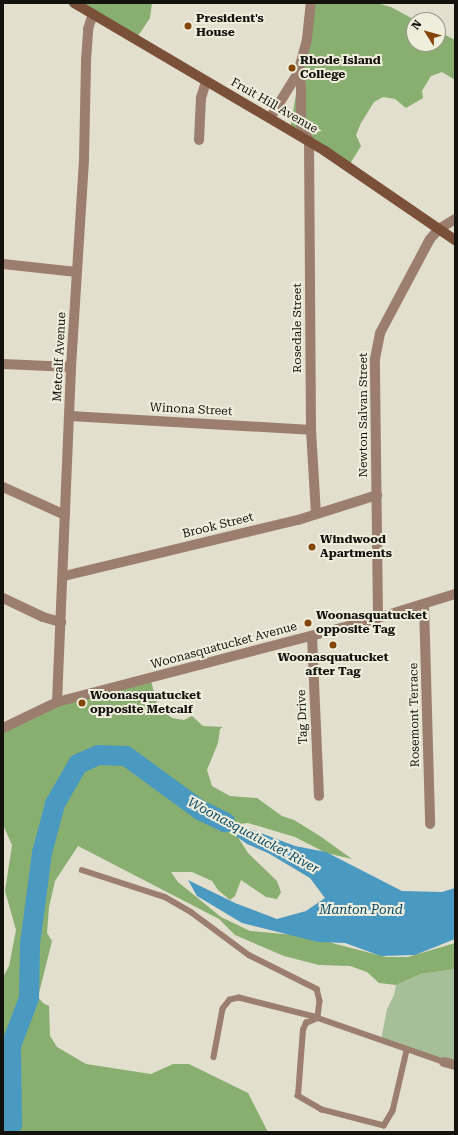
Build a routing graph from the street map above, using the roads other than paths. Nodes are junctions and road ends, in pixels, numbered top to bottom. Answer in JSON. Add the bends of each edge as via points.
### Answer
{"nodes":[{"id":1,"x":74,"y":3,"type":"edge"},
{"id":2,"x":311,"y":3,"type":"edge"},
{"id":3,"x":93,"y":14,"type":"junction"},
{"id":4,"x":298,"y":72,"type":"junction"},
{"id":5,"x":206,"y":82,"type":"junction"},
{"id":6,"x":270,"y":118,"type":"junction"},
{"id":7,"x":199,"y":140,"type":"dead end"},
{"id":8,"x":309,"y":141,"type":"junction"},
{"id":9,"x":455,"y":219,"type":"edge"},
{"id":10,"x":438,"y":229,"type":"junction"},
{"id":11,"x":455,"y":240,"type":"edge"},
{"id":12,"x":3,"y":264,"type":"edge"},
{"id":13,"x":78,"y":272,"type":"junction"},
{"id":14,"x":3,"y":364,"type":"edge"},
{"id":15,"x":71,"y":367,"type":"junction"},
{"id":16,"x":70,"y":416,"type":"junction"},
{"id":17,"x":311,"y":430,"type":"junction"},
{"id":18,"x":3,"y":487,"type":"edge"},
{"id":19,"x":377,"y":495,"type":"junction"},
{"id":20,"x":316,"y":514,"type":"junction"},
{"id":21,"x":65,"y":515,"type":"junction"},
{"id":22,"x":64,"y":576,"type":"junction"},
{"id":23,"x":455,"y":594,"type":"edge"},
{"id":24,"x":3,"y":598,"type":"edge"},
{"id":25,"x":424,"y":604,"type":"junction"},
{"id":26,"x":378,"y":618,"type":"junction"},
{"id":27,"x":61,"y":622,"type":"junction"},
{"id":28,"x":312,"y":636,"type":"junction"},
{"id":29,"x":57,"y":702,"type":"junction"},
{"id":30,"x":3,"y":728,"type":"edge"},
{"id":31,"x":319,"y":796,"type":"dead end"},
{"id":32,"x":430,"y":824,"type":"dead end"},
{"id":33,"x":82,"y":870,"type":"dead end"},
{"id":34,"x":318,"y":1018,"type":"junction"},
{"id":35,"x":406,"y":1051,"type":"junction"},
{"id":36,"x":214,"y":1057,"type":"dead end"},
{"id":37,"x":444,"y":1062,"type":"joint"},
{"id":38,"x":455,"y":1065,"type":"edge"}],
"edges":[{"from":1,"to":3,"type":"main road","name":"Fruit Hill Avenue"},
{"from":2,"to":4,"type":"street","via":[[307,39]]},
{"from":3,"to":5,"type":"main road","name":"Fruit Hill Avenue"},
{"from":3,"to":13,"type":"street","name":"Metcalf Avenue","via":[[87,42]]},
{"from":4,"to":6,"type":"street"},
{"from":4,"to":8,"type":"street","via":[[302,86],[301,125]]},
{"from":5,"to":6,"type":"main road","name":"Fruit Hill Avenue"},
{"from":5,"to":7,"type":"street","via":[[201,98]]},
{"from":6,"to":8,"type":"main road","name":"Fruit Hill Avenue"},
{"from":8,"to":10,"type":"main road","name":"Fruit Hill Avenue"},
{"from":8,"to":17,"type":"street","name":"Rosedale Street"},
{"from":9,"to":10,"type":"street"},
{"from":10,"to":11,"type":"main road","name":"Fruit Hill Avenue"},
{"from":10,"to":19,"type":"street","name":"Newton Salvan Street","via":[[393,305],[380,333],[375,359]]},
{"from":12,"to":13,"type":"street"},
{"from":13,"to":15,"type":"street","name":"Metcalf Avenue"},
{"from":14,"to":15,"type":"street"},
{"from":15,"to":16,"type":"street","name":"Metcalf Avenue"},
{"from":16,"to":17,"type":"street","name":"Winona Street"},
{"from":16,"to":21,"type":"street","name":"Metcalf Avenue"},
{"from":17,"to":20,"type":"street","name":"Rosedale Street"},
{"from":18,"to":21,"type":"street"},
{"from":19,"to":20,"type":"street","name":"Brook Street"},
{"from":19,"to":26,"type":"street","name":"Newton Salvan Street"},
{"from":20,"to":22,"type":"street","name":"Brook Street"},
{"from":21,"to":22,"type":"street","name":"Metcalf Avenue"},
{"from":22,"to":27,"type":"street","name":"Metcalf Avenue"},
{"from":23,"to":25,"type":"street","name":"Woonasquatucket Avenue"},
{"from":24,"to":27,"type":"street","via":[[43,617]]},
{"from":25,"to":26,"type":"street","name":"Woonasquatucket Avenue"},
{"from":25,"to":32,"type":"street","name":"Rosemont Terrace"},
{"from":26,"to":28,"type":"street","name":"Woonasquatucket Avenue"},
{"from":27,"to":29,"type":"street","name":"Metcalf Avenue"},
{"from":28,"to":29,"type":"street","name":"Woonasquatucket Avenue"},
{"from":28,"to":31,"type":"street","name":"Tag Drive"},
{"from":29,"to":30,"type":"street","name":"Woonasquatucket Avenue"},
{"from":33,"to":34,"type":"lane","via":[[165,897],[191,912],[249,955],[307,982],[317,989],[320,1001]]},
{"from":34,"to":35,"type":"lane"},
{"from":34,"to":35,"type":"lane","via":[[306,1023],[303,1030],[298,1096],[322,1110],[384,1126],[393,1111]]},
{"from":34,"to":36,"type":"lane","via":[[239,998],[230,1000],[223,1009]]},
{"from":35,"to":37,"type":"lane"},
{"from":37,"to":38,"type":"street"}]}
